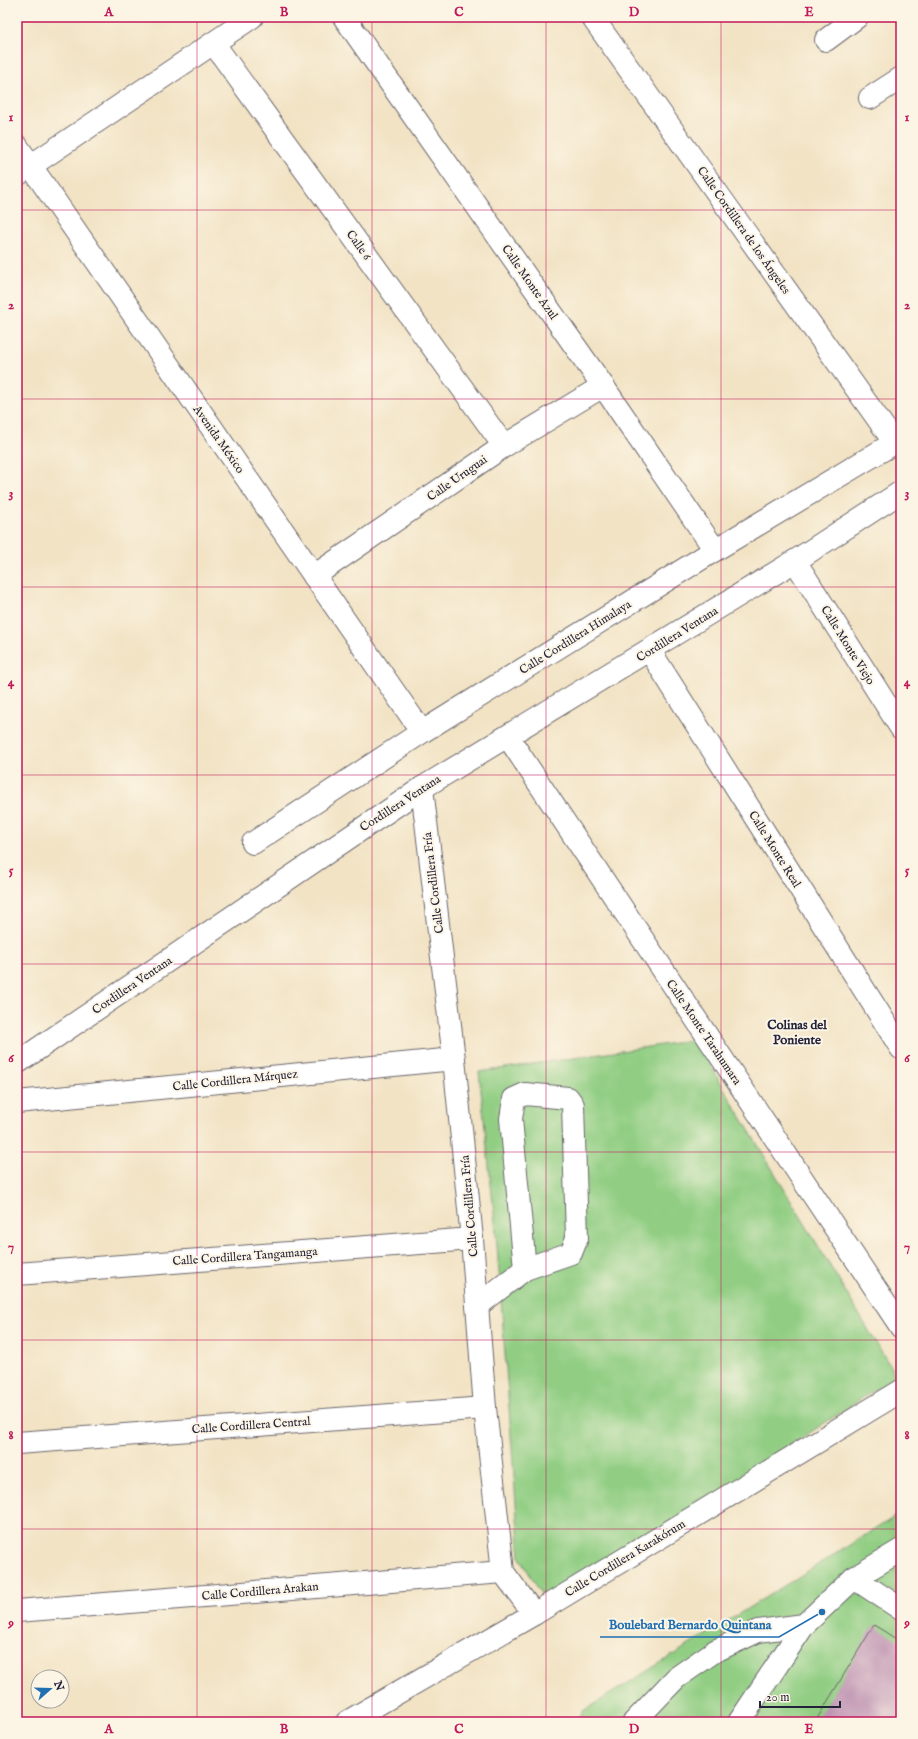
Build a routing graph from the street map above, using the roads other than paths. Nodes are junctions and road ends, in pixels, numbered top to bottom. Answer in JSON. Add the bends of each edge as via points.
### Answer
{"nodes":[{"id":1,"x":252,"y":17,"type":"edge"},
{"id":2,"x":344,"y":17,"type":"edge"},
{"id":3,"x":592,"y":17,"type":"edge"},
{"id":4,"x":857,"y":17,"type":"edge"},
{"id":5,"x":826,"y":40,"type":"dead end"},
{"id":6,"x":214,"y":44,"type":"junction"},
{"id":7,"x":901,"y":78,"type":"edge"},
{"id":8,"x":870,"y":98,"type":"dead end"},
{"id":9,"x":17,"y":146,"type":"edge"},
{"id":10,"x":24,"y":171,"type":"edge"},
{"id":11,"x":604,"y":386,"type":"junction"},
{"id":12,"x":898,"y":441,"type":"edge"},
{"id":13,"x":504,"y":446,"type":"junction"},
{"id":14,"x":901,"y":492,"type":"edge"},
{"id":15,"x":714,"y":550,"type":"junction"},
{"id":16,"x":795,"y":561,"type":"junction"},
{"id":17,"x":314,"y":576,"type":"junction"},
{"id":18,"x":650,"y":651,"type":"junction"},
{"id":19,"x":901,"y":728,"type":"edge"},
{"id":20,"x":422,"y":732,"type":"junction"},
{"id":21,"x":508,"y":737,"type":"junction"},
{"id":22,"x":422,"y":788,"type":"junction"},
{"id":23,"x":253,"y":843,"type":"dead end"},
{"id":24,"x":901,"y":1048,"type":"edge"},
{"id":25,"x":454,"y":1059,"type":"junction"},
{"id":26,"x":17,"y":1063,"type":"edge"},
{"id":27,"x":17,"y":1102,"type":"edge"},
{"id":28,"x":472,"y":1239,"type":"junction"},
{"id":29,"x":525,"y":1269,"type":"junction"},
{"id":30,"x":17,"y":1274,"type":"edge"},
{"id":31,"x":477,"y":1306,"type":"junction"},
{"id":32,"x":901,"y":1327,"type":"edge"},
{"id":33,"x":901,"y":1390,"type":"edge"},
{"id":34,"x":485,"y":1408,"type":"junction"},
{"id":35,"x":17,"y":1443,"type":"edge"},
{"id":36,"x":901,"y":1550,"type":"edge"},
{"id":37,"x":503,"y":1572,"type":"junction"},
{"id":38,"x":854,"y":1578,"type":"junction"},
{"id":39,"x":901,"y":1609,"type":"edge"},
{"id":40,"x":17,"y":1611,"type":"edge"},
{"id":41,"x":534,"y":1614,"type":"junction"},
{"id":42,"x":804,"y":1625,"type":"junction"},
{"id":43,"x":347,"y":1722,"type":"edge"},
{"id":44,"x":634,"y":1722,"type":"edge"},
{"id":45,"x":739,"y":1722,"type":"edge"}],
"edges":[{"from":1,"to":6,"type":"street"},
{"from":2,"to":11,"type":"street","name":"Calle Monte Azul"},
{"from":3,"to":12,"type":"street","name":"Calle Cordillera de los Ángeles"},
{"from":4,"to":5,"type":"street"},
{"from":6,"to":10,"type":"street"},
{"from":6,"to":13,"type":"street","name":"Calle 6"},
{"from":7,"to":8,"type":"street"},
{"from":9,"to":10,"type":"street","name":"Avenida México"},
{"from":10,"to":17,"type":"street","name":"Avenida México"},
{"from":11,"to":13,"type":"street","name":"Calle Uruguai"},
{"from":11,"to":15,"type":"street","name":"Calle Monte Azul"},
{"from":12,"to":15,"type":"street","name":"Calle Cordillera Himalaya"},
{"from":13,"to":17,"type":"street","name":"Calle Uruguai"},
{"from":14,"to":16,"type":"street"},
{"from":15,"to":20,"type":"street","name":"Calle Cordillera Himalaya"},
{"from":16,"to":18,"type":"street","name":"Cordillera Ventana"},
{"from":16,"to":19,"type":"street","name":"Calle Monte Viejo"},
{"from":17,"to":20,"type":"street","name":"Avenida México"},
{"from":18,"to":21,"type":"street","name":"Cordillera Ventana"},
{"from":18,"to":24,"type":"street","name":"Calle Monte Real"},
{"from":20,"to":23,"type":"street","name":"Calle Cordillera Himalaya"},
{"from":21,"to":22,"type":"street","name":"Cordillera Ventana"},
{"from":21,"to":32,"type":"street","name":"Calle Monte Tarahumara"},
{"from":22,"to":25,"type":"street","name":"Calle Cordillera Fría"},
{"from":22,"to":26,"type":"street","name":"Cordillera Ventana"},
{"from":25,"to":27,"type":"street","name":"Calle Cordillera Márquez"},
{"from":25,"to":28,"type":"street","name":"Calle Cordillera Fría"},
{"from":28,"to":30,"type":"street","name":"Calle Cordillera Tangamanga"},
{"from":28,"to":31,"type":"street","name":"Calle Cordillera Fría"},
{"from":29,"to":29,"type":"street","via":[[571,1254],[577,1238],[573,1105],[568,1098],[525,1094],[514,1099],[511,1119]]},
{"from":29,"to":31,"type":"street"},
{"from":31,"to":34,"type":"street","name":"Calle Cordillera Fría"},
{"from":33,"to":41,"type":"street","name":"Calle Cordillera Karakórum"},
{"from":34,"to":35,"type":"street","name":"Calle Cordillera Central"},
{"from":34,"to":37,"type":"street","name":"Calle Cordillera Fría"},
{"from":36,"to":38,"type":"street"},
{"from":37,"to":40,"type":"street","name":"Calle Cordillera Arakan"},
{"from":37,"to":41,"type":"street"},
{"from":38,"to":39,"type":"street"},
{"from":38,"to":42,"type":"street"},
{"from":41,"to":43,"type":"street","name":"Calle Cordillera Karakórum"},
{"from":42,"to":44,"type":"street","via":[[758,1630],[715,1651],[676,1678]]},
{"from":42,"to":45,"type":"street"}]}
